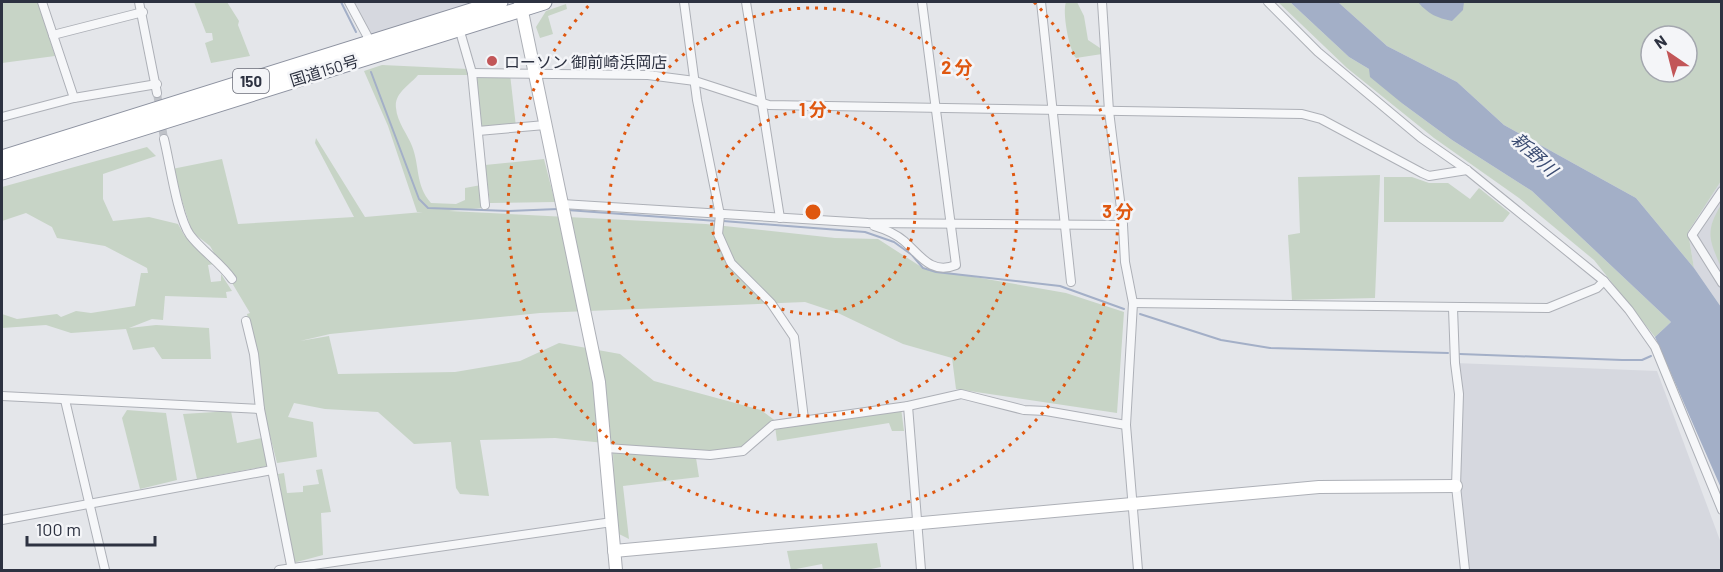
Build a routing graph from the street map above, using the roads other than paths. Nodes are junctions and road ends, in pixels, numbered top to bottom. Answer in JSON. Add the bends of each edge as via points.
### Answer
{"nodes":[{"id":1,"x":42,"y":2,"type":"edge"},
{"id":2,"x":139,"y":2,"type":"edge"},
{"id":3,"x":349,"y":2,"type":"edge"},
{"id":4,"x":500,"y":2,"type":"edge"},
{"id":5,"x":544,"y":2,"type":"edge"},
{"id":6,"x":684,"y":2,"type":"edge"},
{"id":7,"x":746,"y":2,"type":"edge"},
{"id":8,"x":922,"y":2,"type":"edge"},
{"id":9,"x":1041,"y":2,"type":"edge"},
{"id":10,"x":1102,"y":2,"type":"edge"},
{"id":11,"x":1268,"y":2,"type":"edge"},
{"id":12,"x":521,"y":5,"type":"edge"},
{"id":13,"x":143,"y":12,"type":"junction"},
{"id":14,"x":459,"y":28,"type":"junction"},
{"id":15,"x":53,"y":35,"type":"junction"},
{"id":16,"x":371,"y":43,"type":"junction"},
{"id":17,"x":472,"y":73,"type":"junction"},
{"id":18,"x":537,"y":75,"type":"junction"},
{"id":19,"x":695,"y":81,"type":"junction"},
{"id":20,"x":74,"y":98,"type":"junction"},
{"id":21,"x":761,"y":103,"type":"junction"},
{"id":22,"x":936,"y":108,"type":"junction"},
{"id":23,"x":1052,"y":110,"type":"junction"},
{"id":24,"x":1109,"y":111,"type":"junction"},
{"id":25,"x":2,"y":117,"type":"edge"},
{"id":26,"x":545,"y":125,"type":"junction"},
{"id":27,"x":478,"y":131,"type":"junction"},
{"id":28,"x":164,"y":139,"type":"tunnel mouth"},
{"id":29,"x":61,"y":146,"type":"junction"},
{"id":30,"x":2,"y":152,"type":"edge"},
{"id":31,"x":2,"y":158,"type":"edge"},
{"id":32,"x":1467,"y":170,"type":"junction"},
{"id":33,"x":2,"y":172,"type":"edge"},
{"id":34,"x":2,"y":180,"type":"edge"},
{"id":35,"x":1722,"y":191,"type":"edge"},
{"id":36,"x":486,"y":205,"type":"dead end"},
{"id":37,"x":563,"y":208,"type":"junction"},
{"id":38,"x":720,"y":215,"type":"junction"},
{"id":39,"x":780,"y":218,"type":"junction"},
{"id":40,"x":868,"y":223,"type":"junction"},
{"id":41,"x":951,"y":224,"type":"junction"},
{"id":42,"x":1065,"y":225,"type":"junction"},
{"id":43,"x":1123,"y":225,"type":"junction"},
{"id":44,"x":232,"y":279,"type":"dead end"},
{"id":45,"x":1604,"y":281,"type":"junction"},
{"id":46,"x":1071,"y":282,"type":"dead end"},
{"id":47,"x":1722,"y":283,"type":"edge"},
{"id":48,"x":1133,"y":303,"type":"junction"},
{"id":49,"x":1453,"y":308,"type":"junction"},
{"id":50,"x":246,"y":321,"type":"dead end"},
{"id":51,"x":2,"y":396,"type":"edge"},
{"id":52,"x":65,"y":400,"type":"junction"},
{"id":53,"x":908,"y":406,"type":"junction"},
{"id":54,"x":260,"y":408,"type":"junction"},
{"id":55,"x":804,"y":419,"type":"junction"},
{"id":56,"x":1126,"y":425,"type":"junction"},
{"id":57,"x":606,"y":448,"type":"junction"},
{"id":58,"x":272,"y":470,"type":"junction"},
{"id":59,"x":1456,"y":486,"type":"junction"},
{"id":60,"x":89,"y":502,"type":"junction"},
{"id":61,"x":1132,"y":503,"type":"junction"},
{"id":62,"x":1722,"y":510,"type":"edge"},
{"id":63,"x":2,"y":520,"type":"edge"},
{"id":64,"x":612,"y":522,"type":"junction"},
{"id":65,"x":917,"y":523,"type":"junction"},
{"id":66,"x":614,"y":550,"type":"junction"},
{"id":67,"x":292,"y":569,"type":"edge"},
{"id":68,"x":105,"y":570,"type":"edge"},
{"id":69,"x":279,"y":570,"type":"edge"},
{"id":70,"x":616,"y":570,"type":"edge"},
{"id":71,"x":921,"y":570,"type":"edge"},
{"id":72,"x":1138,"y":570,"type":"edge"},
{"id":73,"x":1465,"y":570,"type":"edge"}],
"edges":[{"from":1,"to":15,"type":"street"},
{"from":2,"to":13,"type":"street"},
{"from":3,"to":16,"type":"street"},
{"from":4,"to":16,"type":"highway","name":"国道150号","number":"150"},
{"from":5,"to":12,"type":"highway","name":"国道150号","number":"150"},
{"from":6,"to":19,"type":"street"},
{"from":7,"to":21,"type":"street"},
{"from":8,"to":22,"type":"street"},
{"from":9,"to":23,"type":"street"},
{"from":10,"to":24,"type":"street"},
{"from":11,"to":32,"type":"street","via":[[1317,52],[1421,138]]},
{"from":12,"to":14,"type":"highway","name":"国道150号","number":"150"},
{"from":12,"to":18,"type":"street"},
{"from":13,"to":15,"type":"street"},
{"from":13,"to":20,"type":"street","via":[[157,89]]},
{"from":14,"to":17,"type":"street"},
{"from":14,"to":29,"type":"highway","name":"国道150号","number":"150"},
{"from":15,"to":20,"type":"street"},
{"from":16,"to":29,"type":"highway","name":"国道150号","number":"150"},
{"from":17,"to":18,"type":"street"},
{"from":17,"to":27,"type":"street"},
{"from":18,"to":19,"type":"street","via":[[648,75]]},
{"from":18,"to":26,"type":"street"},
{"from":19,"to":21,"type":"street"},
{"from":19,"to":38,"type":"street"},
{"from":20,"to":25,"type":"street"},
{"from":21,"to":22,"type":"street"},
{"from":21,"to":39,"type":"street"},
{"from":22,"to":23,"type":"street"},
{"from":22,"to":41,"type":"street"},
{"from":23,"to":24,"type":"street"},
{"from":23,"to":42,"type":"street"},
{"from":24,"to":32,"type":"street","via":[[1302,114],[1327,121],[1422,174]]},
{"from":24,"to":43,"type":"street"},
{"from":26,"to":27,"type":"street"},
{"from":26,"to":37,"type":"street"},
{"from":27,"to":36,"type":"street"},
{"from":28,"to":44,"type":"street","via":[[185,225]]},
{"from":29,"to":30,"type":"highway","number":"150"},
{"from":29,"to":31,"type":"highway","name":"国道150号","number":"150"},
{"from":29,"to":33,"type":"highway","name":"国道150号","number":"150"},
{"from":29,"to":34,"type":"highway","number":"150"},
{"from":32,"to":45,"type":"street"},
{"from":35,"to":47,"type":"street","via":[[1692,234]]},
{"from":37,"to":38,"type":"street"},
{"from":37,"to":57,"type":"street","via":[[591,337]]},
{"from":38,"to":39,"type":"street"},
{"from":38,"to":55,"type":"street","via":[[723,250],[771,303],[794,336]]},
{"from":39,"to":40,"type":"street"},
{"from":40,"to":41,"type":"street"},
{"from":40,"to":41,"type":"street","via":[[903,240],[926,264],[948,268],[956,265]]},
{"from":41,"to":42,"type":"street"},
{"from":42,"to":43,"type":"street"},
{"from":42,"to":46,"type":"street"},
{"from":43,"to":48,"type":"street"},
{"from":45,"to":49,"type":"street","via":[[1597,288],[1548,308]]},
{"from":45,"to":62,"type":"street","via":[[1655,347]]},
{"from":48,"to":49,"type":"street"},
{"from":48,"to":56,"type":"street"},
{"from":49,"to":59,"type":"street","via":[[1459,394]]},
{"from":50,"to":54,"type":"street","via":[[255,354]]},
{"from":51,"to":52,"type":"street"},
{"from":52,"to":54,"type":"street"},
{"from":52,"to":60,"type":"street"},
{"from":53,"to":55,"type":"street"},
{"from":53,"to":56,"type":"street","via":[[961,394],[1024,410]]},
{"from":53,"to":65,"type":"street"},
{"from":54,"to":58,"type":"street"},
{"from":55,"to":57,"type":"street","via":[[773,425],[743,452],[710,455]]},
{"from":56,"to":61,"type":"street"},
{"from":57,"to":64,"type":"street"},
{"from":58,"to":60,"type":"street"},
{"from":58,"to":67,"type":"street"},
{"from":59,"to":61,"type":"street","via":[[1319,487]]},
{"from":59,"to":73,"type":"street"},
{"from":60,"to":63,"type":"street"},
{"from":60,"to":68,"type":"street"},
{"from":61,"to":65,"type":"street"},
{"from":61,"to":72,"type":"street"},
{"from":64,"to":66,"type":"street"},
{"from":64,"to":67,"type":"street"},
{"from":65,"to":66,"type":"street"},
{"from":65,"to":71,"type":"street"},
{"from":66,"to":70,"type":"street"},
{"from":67,"to":69,"type":"street"}]}
